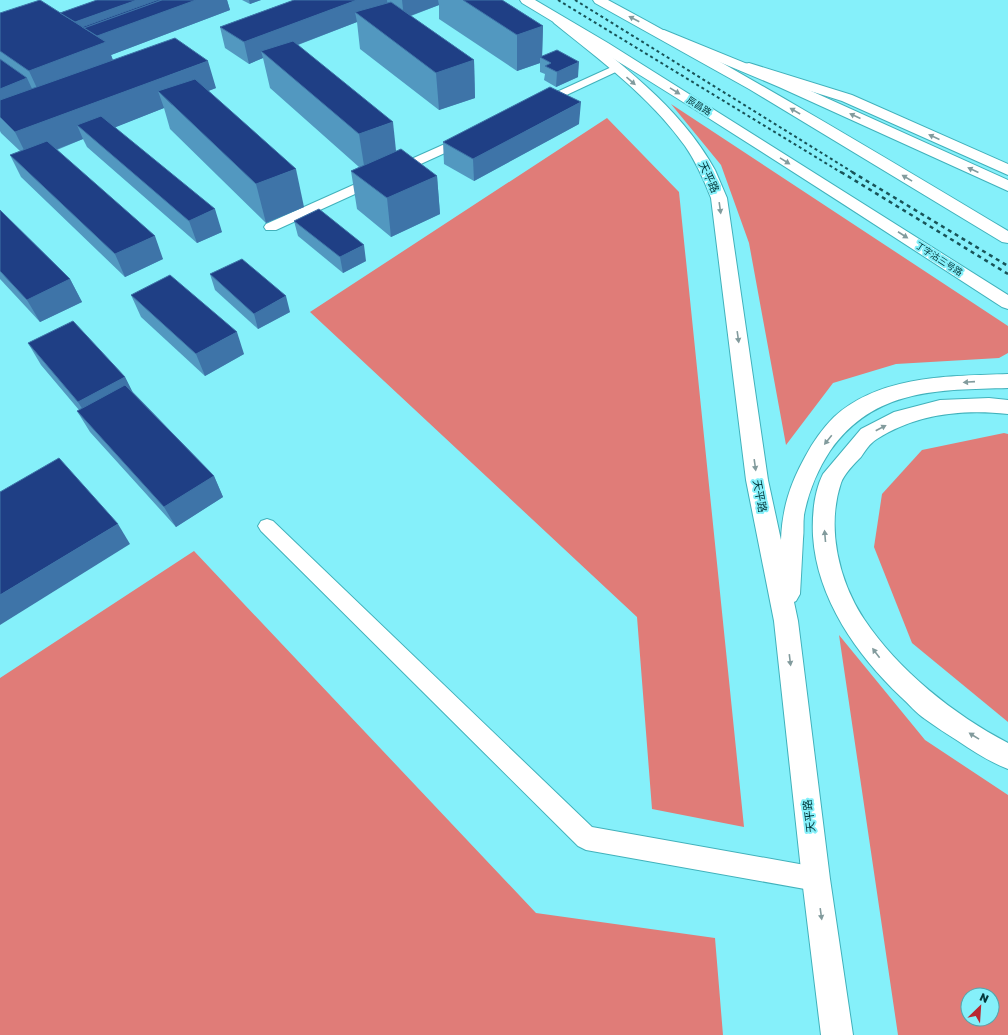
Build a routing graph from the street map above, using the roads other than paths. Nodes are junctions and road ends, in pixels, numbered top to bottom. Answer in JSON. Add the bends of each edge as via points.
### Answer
{"nodes":[{"id":1,"x":526,"y":0,"type":"edge"},
{"id":2,"x":599,"y":0,"type":"edge"},
{"id":3,"x":558,"y":20,"type":"junction"},
{"id":4,"x":657,"y":31,"type":"junction"},
{"id":5,"x":720,"y":58,"type":"junction"},
{"id":6,"x":616,"y":68,"type":"junction"},
{"id":7,"x":530,"y":108,"type":"edge"},
{"id":8,"x":479,"y":132,"type":"edge"},
{"id":9,"x":1008,"y":170,"type":"edge"},
{"id":10,"x":1008,"y":186,"type":"edge"},
{"id":11,"x":940,"y":198,"type":"junction"},
{"id":12,"x":870,"y":214,"type":"joint"},
{"id":13,"x":271,"y":227,"type":"dead end"},
{"id":14,"x":1008,"y":233,"type":"edge"},
{"id":15,"x":1008,"y":238,"type":"edge"},
{"id":16,"x":1008,"y":303,"type":"edge"},
{"id":17,"x":1008,"y":381,"type":"edge"},
{"id":18,"x":1008,"y":407,"type":"edge"},
{"id":19,"x":267,"y":526,"type":"dead end"},
{"id":20,"x":786,"y":621,"type":"junction"},
{"id":21,"x":1008,"y":756,"type":"edge"},
{"id":22,"x":816,"y":879,"type":"junction"},
{"id":23,"x":837,"y":1035,"type":"edge"}],
"edges":[{"from":1,"to":3,"type":"street","name":"辰昌路"},
{"from":4,"to":2,"type":"street","one_way":true},
{"from":3,"to":6,"type":"street","name":"天平路"},
{"from":3,"to":12,"type":"street","name":"辰昌路","one_way":true,"via":[[591,38]]},
{"from":4,"to":5,"type":"street"},
{"from":11,"to":4,"type":"street","one_way":true},
{"from":9,"to":5,"type":"street","one_way":true,"via":[[847,98]]},
{"from":10,"to":5,"type":"street","one_way":true,"via":[[791,87]]},
{"from":6,"to":7,"type":"lane"},
{"from":6,"to":20,"type":"street","name":"天平路","one_way":true,"via":[[676,126],[702,160],[713,179],[719,198],[757,480]]},
{"from":8,"to":13,"type":"lane"},
{"from":11,"to":14,"type":"street"},
{"from":11,"to":15,"type":"street"},
{"from":12,"to":16,"type":"street","name":"丁字沽三号路","one_way":true},
{"from":17,"to":20,"type":"street","one_way":true,"via":[[926,386],[867,404],[845,420],[825,443],[810,467],[794,513]]},
{"from":21,"to":18,"type":"street","one_way":true,"via":[[932,710],[888,668],[856,627],[830,571],[823,516],[831,480],[868,434],[901,417],[940,407]]},
{"from":19,"to":22,"type":"lane","via":[[586,838]]},
{"from":20,"to":22,"type":"street","name":"天平路","one_way":true},
{"from":22,"to":23,"type":"street","name":"天平路","one_way":true}]}
